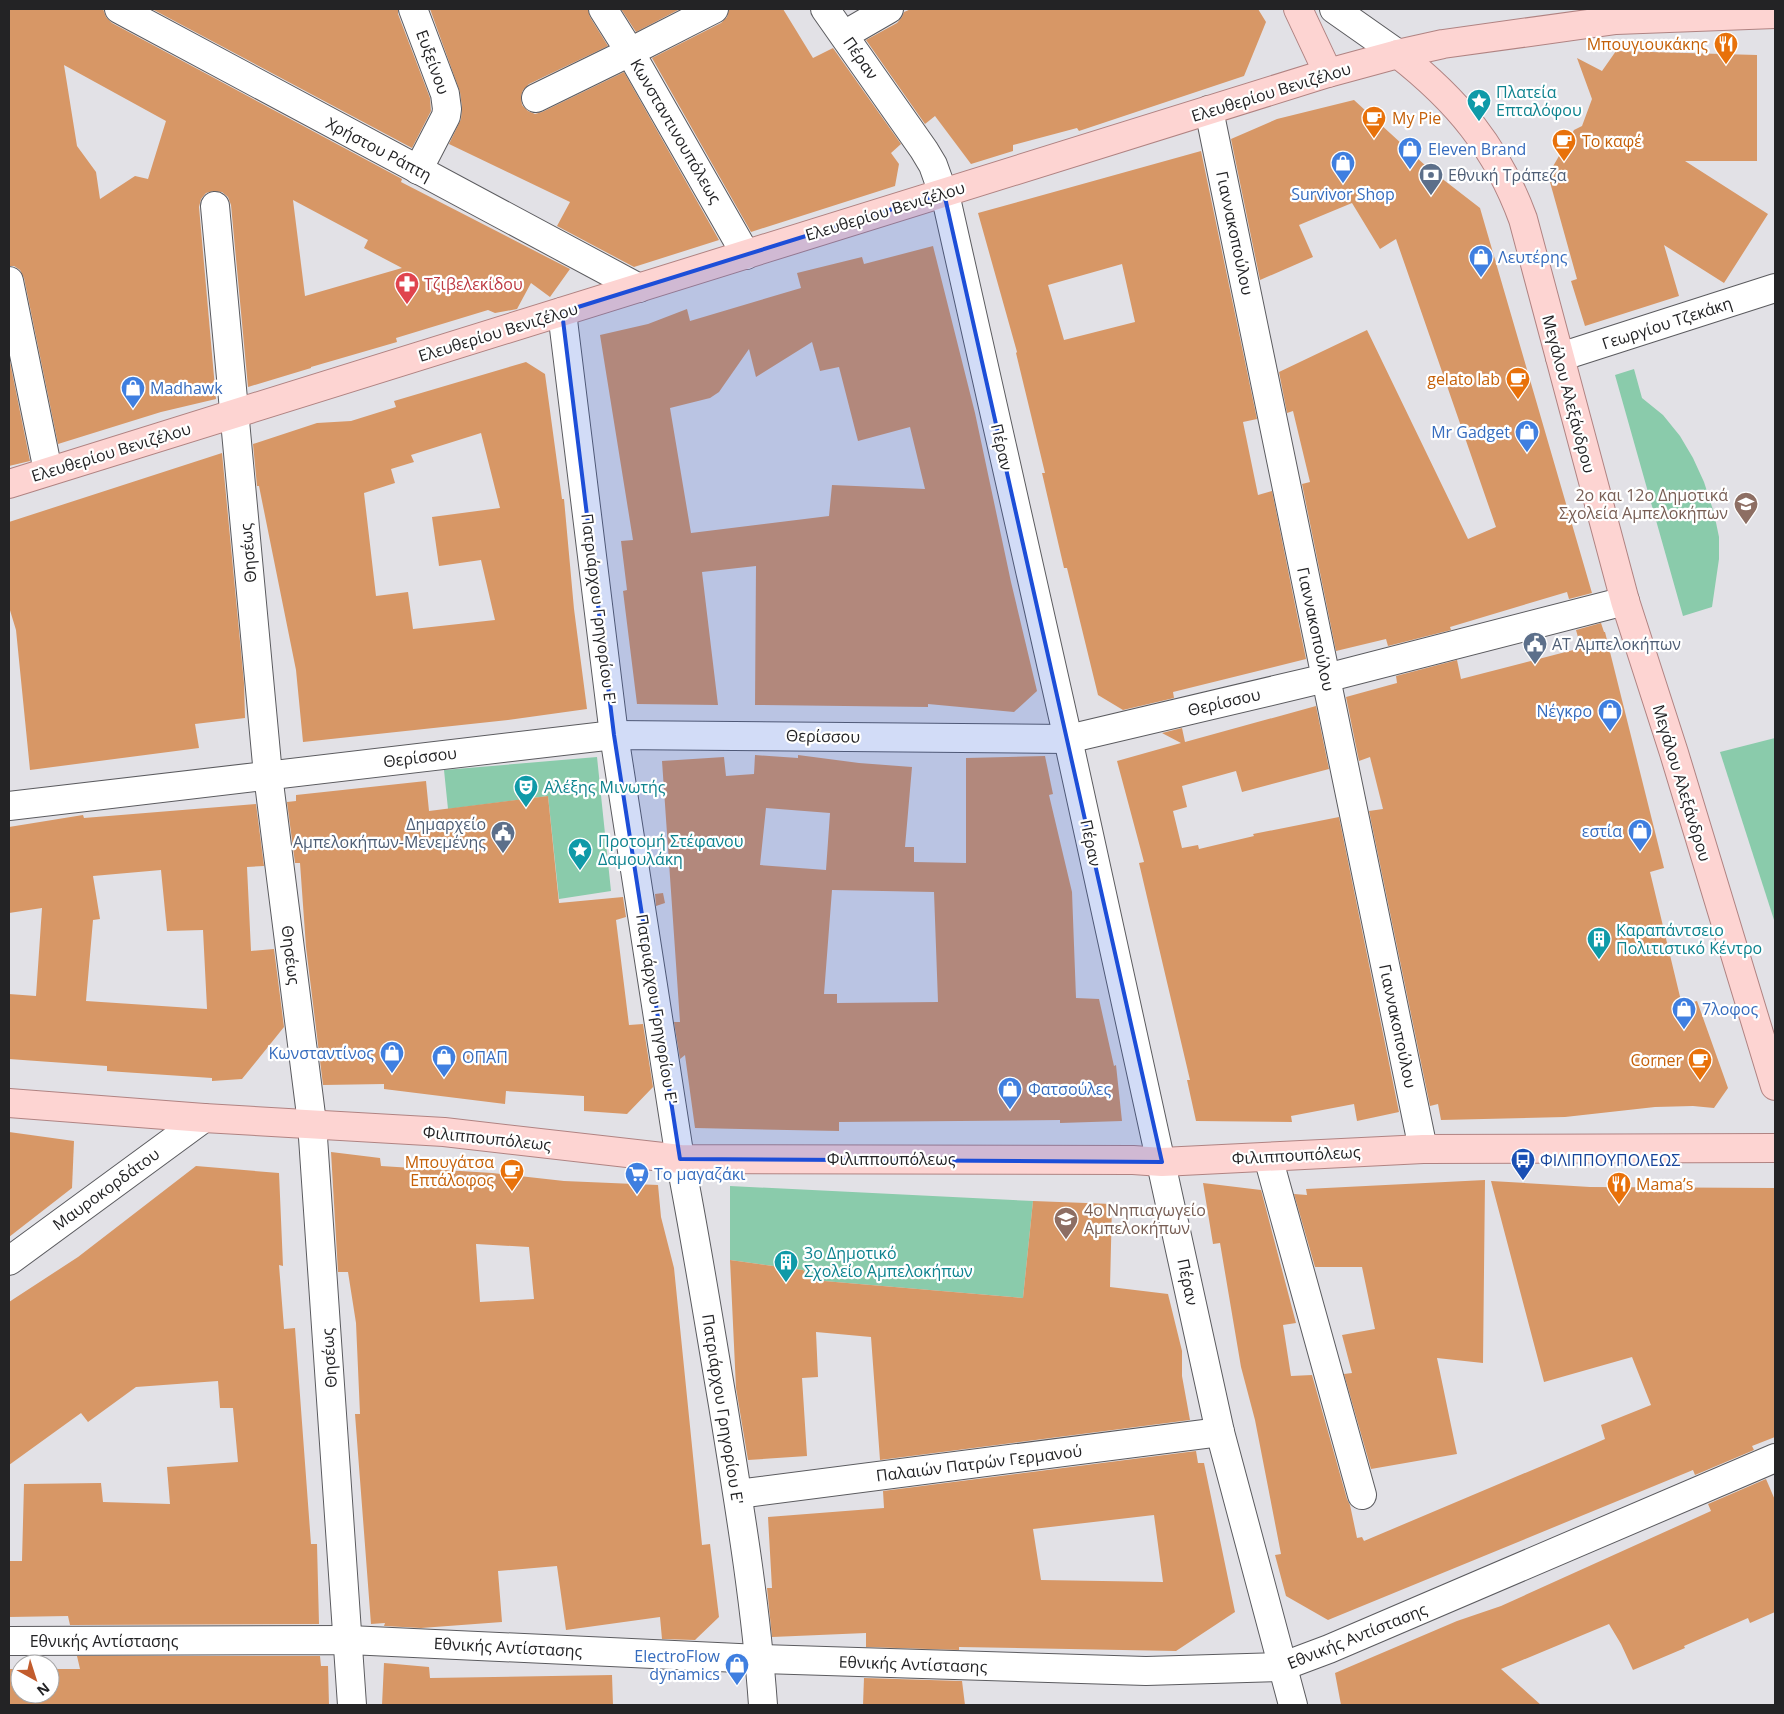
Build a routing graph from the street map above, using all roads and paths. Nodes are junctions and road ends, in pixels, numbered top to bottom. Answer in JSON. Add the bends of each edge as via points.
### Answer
{"nodes":[{"id":1,"x":119,"y":9,"type":"edge"},
{"id":2,"x":413,"y":9,"type":"edge"},
{"id":3,"x":603,"y":9,"type":"edge"},
{"id":4,"x":714,"y":9,"type":"edge"},
{"id":5,"x":825,"y":9,"type":"edge"},
{"id":6,"x":889,"y":9,"type":"edge"},
{"id":7,"x":1298,"y":9,"type":"edge"},
{"id":8,"x":1334,"y":9,"type":"edge"},
{"id":9,"x":1767,"y":12,"type":"edge"},
{"id":10,"x":844,"y":34,"type":"junction"},
{"id":11,"x":630,"y":52,"type":"junction"},
{"id":12,"x":1398,"y":54,"type":"junction"},
{"id":13,"x":1328,"y":74,"type":"junction"},
{"id":14,"x":536,"y":98,"type":"dead end"},
{"id":15,"x":1210,"y":110,"type":"junction"},
{"id":16,"x":418,"y":170,"type":"junction"},
{"id":17,"x":944,"y":193,"type":"junction"},
{"id":18,"x":215,"y":206,"type":"dead end"},
{"id":19,"x":746,"y":255,"type":"junction"},
{"id":20,"x":9,"y":281,"type":"edge"},
{"id":21,"x":639,"y":288,"type":"junction"},
{"id":22,"x":1775,"y":288,"type":"edge"},
{"id":23,"x":562,"y":312,"type":"junction"},
{"id":24,"x":1560,"y":357,"type":"junction"},
{"id":25,"x":235,"y":413,"type":"junction"},
{"id":26,"x":48,"y":472,"type":"junction"},
{"id":27,"x":9,"y":484,"type":"edge"},
{"id":28,"x":1625,"y":601,"type":"junction"},
{"id":29,"x":1326,"y":678,"type":"junction"},
{"id":30,"x":614,"y":734,"type":"junction"},
{"id":31,"x":1068,"y":739,"type":"junction"},
{"id":32,"x":268,"y":775,"type":"junction"},
{"id":33,"x":9,"y":806,"type":"edge"},
{"id":34,"x":1775,"y":1086,"type":"edge"},
{"id":35,"x":9,"y":1103,"type":"edge"},
{"id":36,"x":204,"y":1118,"type":"junction"},
{"id":37,"x":312,"y":1123,"type":"junction"},
{"id":38,"x":1775,"y":1148,"type":"edge"},
{"id":39,"x":1423,"y":1149,"type":"junction"},
{"id":40,"x":1268,"y":1157,"type":"junction"},
{"id":41,"x":680,"y":1158,"type":"junction"},
{"id":42,"x":1162,"y":1162,"type":"junction"},
{"id":43,"x":9,"y":1261,"type":"edge"},
{"id":44,"x":1220,"y":1432,"type":"junction"},
{"id":45,"x":1775,"y":1458,"type":"edge"},
{"id":46,"x":738,"y":1494,"type":"junction"},
{"id":47,"x":1362,"y":1495,"type":"dead end"},
{"id":48,"x":349,"y":1640,"type":"junction"},
{"id":49,"x":9,"y":1641,"type":"edge"},
{"id":50,"x":760,"y":1659,"type":"junction"},
{"id":51,"x":1281,"y":1667,"type":"junction"},
{"id":52,"x":352,"y":1705,"type":"edge"},
{"id":53,"x":763,"y":1705,"type":"edge"},
{"id":54,"x":1293,"y":1705,"type":"edge"}],
"edges":[{"from":1,"to":16,"type":"street","name":"Χρήστου Ράπτη"},
{"from":2,"to":16,"type":"street","name":"Ευξείνου","via":[[445,94],[447,109]]},
{"from":3,"to":11,"type":"street","name":"Κωνσταντινουπόλεως"},
{"from":4,"to":11,"type":"street"},
{"from":5,"to":10,"type":"street","name":"Πέραν"},
{"from":6,"to":10,"type":"street"},
{"from":7,"to":13,"type":"main road"},
{"from":8,"to":12,"type":"street"},
{"from":9,"to":12,"type":"main road","name":"Ελευθερίου Βενιζέλου","via":[[1616,20],[1443,44]]},
{"from":10,"to":17,"type":"street","name":"Πέραν","via":[[924,150]]},
{"from":11,"to":14,"type":"street"},
{"from":11,"to":19,"type":"street","name":"Κωνσταντινουπόλεως"},
{"from":12,"to":13,"type":"main road","name":"Ελευθερίου Βενιζέλου"},
{"from":12,"to":24,"type":"main road","name":"Μεγάλου Αλεξάνδρου","via":[[1425,75],[1464,115],[1509,184],[1523,219]]},
{"from":13,"to":15,"type":"main road","name":"Ελευθερίου Βενιζέλου"},
{"from":15,"to":17,"type":"main road","name":"Ελευθερίου Βενιζέλου"},
{"from":15,"to":29,"type":"street","name":"Γιαννακοπούλου"},
{"from":16,"to":21,"type":"street","name":"Χρήστου Ράπτη"},
{"from":17,"to":19,"type":"main road","name":"Ελευθερίου Βενιζέλου"},
{"from":17,"to":31,"type":"street","name":"Πέραν"},
{"from":18,"to":25,"type":"street","name":"Θησέως"},
{"from":19,"to":21,"type":"main road","name":"Ελευθερίου Βενιζέλου"},
{"from":20,"to":26,"type":"street"},
{"from":21,"to":23,"type":"main road","name":"Ελευθερίου Βενιζέλου"},
{"from":22,"to":24,"type":"street","name":"Γεωργίου Τζεκάκη"},
{"from":23,"to":25,"type":"main road","name":"Ελευθερίου Βενιζέλου"},
{"from":23,"to":30,"type":"street","name":"Πατριάρχου Γρηγορίου Ε'"},
{"from":24,"to":28,"type":"main road","name":"Μεγάλου Αλεξάνδρου"},
{"from":25,"to":26,"type":"main road","name":"Ελευθερίου Βενιζέλου"},
{"from":25,"to":32,"type":"street","name":"Θησέως"},
{"from":26,"to":27,"type":"main road","name":"Ελευθερίου Βενιζέλου"},
{"from":28,"to":29,"type":"street","name":"Θερίσσου"},
{"from":28,"to":34,"type":"main road","name":"Μεγάλου Αλεξάνδρου"},
{"from":29,"to":31,"type":"street","name":"Θερίσσου"},
{"from":29,"to":39,"type":"street","name":"Γιαννακοπούλου"},
{"from":30,"to":31,"type":"street","name":"Θερίσσου"},
{"from":30,"to":32,"type":"street","name":"Θερίσσου"},
{"from":30,"to":41,"type":"street","name":"Πατριάρχου Γρηγορίου Ε'"},
{"from":31,"to":42,"type":"street","name":"Πέραν"},
{"from":32,"to":33,"type":"street","name":"Θερίσσου"},
{"from":32,"to":37,"type":"street","name":"Θησέως"},
{"from":35,"to":36,"type":"main road","name":"Φιλιππουπόλεως"},
{"from":36,"to":37,"type":"main road","name":"Φιλιππουπόλεως"},
{"from":36,"to":43,"type":"street","name":"Μαυροκορδάτου"},
{"from":37,"to":41,"type":"main road","name":"Φιλιππουπόλεως","via":[[444,1132]]},
{"from":37,"to":48,"type":"street","name":"Θησέως"},
{"from":38,"to":39,"type":"main road","name":"Φιλιππουπόλεως"},
{"from":39,"to":40,"type":"main road","name":"Φιλιππουπόλεως"},
{"from":40,"to":42,"type":"main road","name":"Φιλιππουπόλεως"},
{"from":40,"to":47,"type":"street"},
{"from":41,"to":42,"type":"main road","name":"Φιλιππουπόλεως"},
{"from":41,"to":46,"type":"street","name":"Πατριάρχου Γρηγορίου Ε'"},
{"from":42,"to":44,"type":"street","name":"Πέραν"},
{"from":44,"to":46,"type":"street","name":"Παλαιών Πατρών Γερμανού"},
{"from":44,"to":51,"type":"street","name":"Πέραν"},
{"from":45,"to":51,"type":"street","name":"Εθνικής Αντίστασης"},
{"from":46,"to":50,"type":"street","name":"Πατριάρχου Γρηγορίου Ε'"},
{"from":48,"to":49,"type":"street","name":"Εθνικής Αντίστασης"},
{"from":48,"to":50,"type":"street","name":"Εθνικής Αντίστασης"},
{"from":48,"to":52,"type":"street","name":"Θησέως"},
{"from":50,"to":51,"type":"street","name":"Εθνικής Αντίστασης","via":[[1146,1671]]},
{"from":50,"to":53,"type":"street","name":"Πατριάρχου Γρηγορίου Ε'"},
{"from":51,"to":54,"type":"street","name":"Πέραν"}]}
